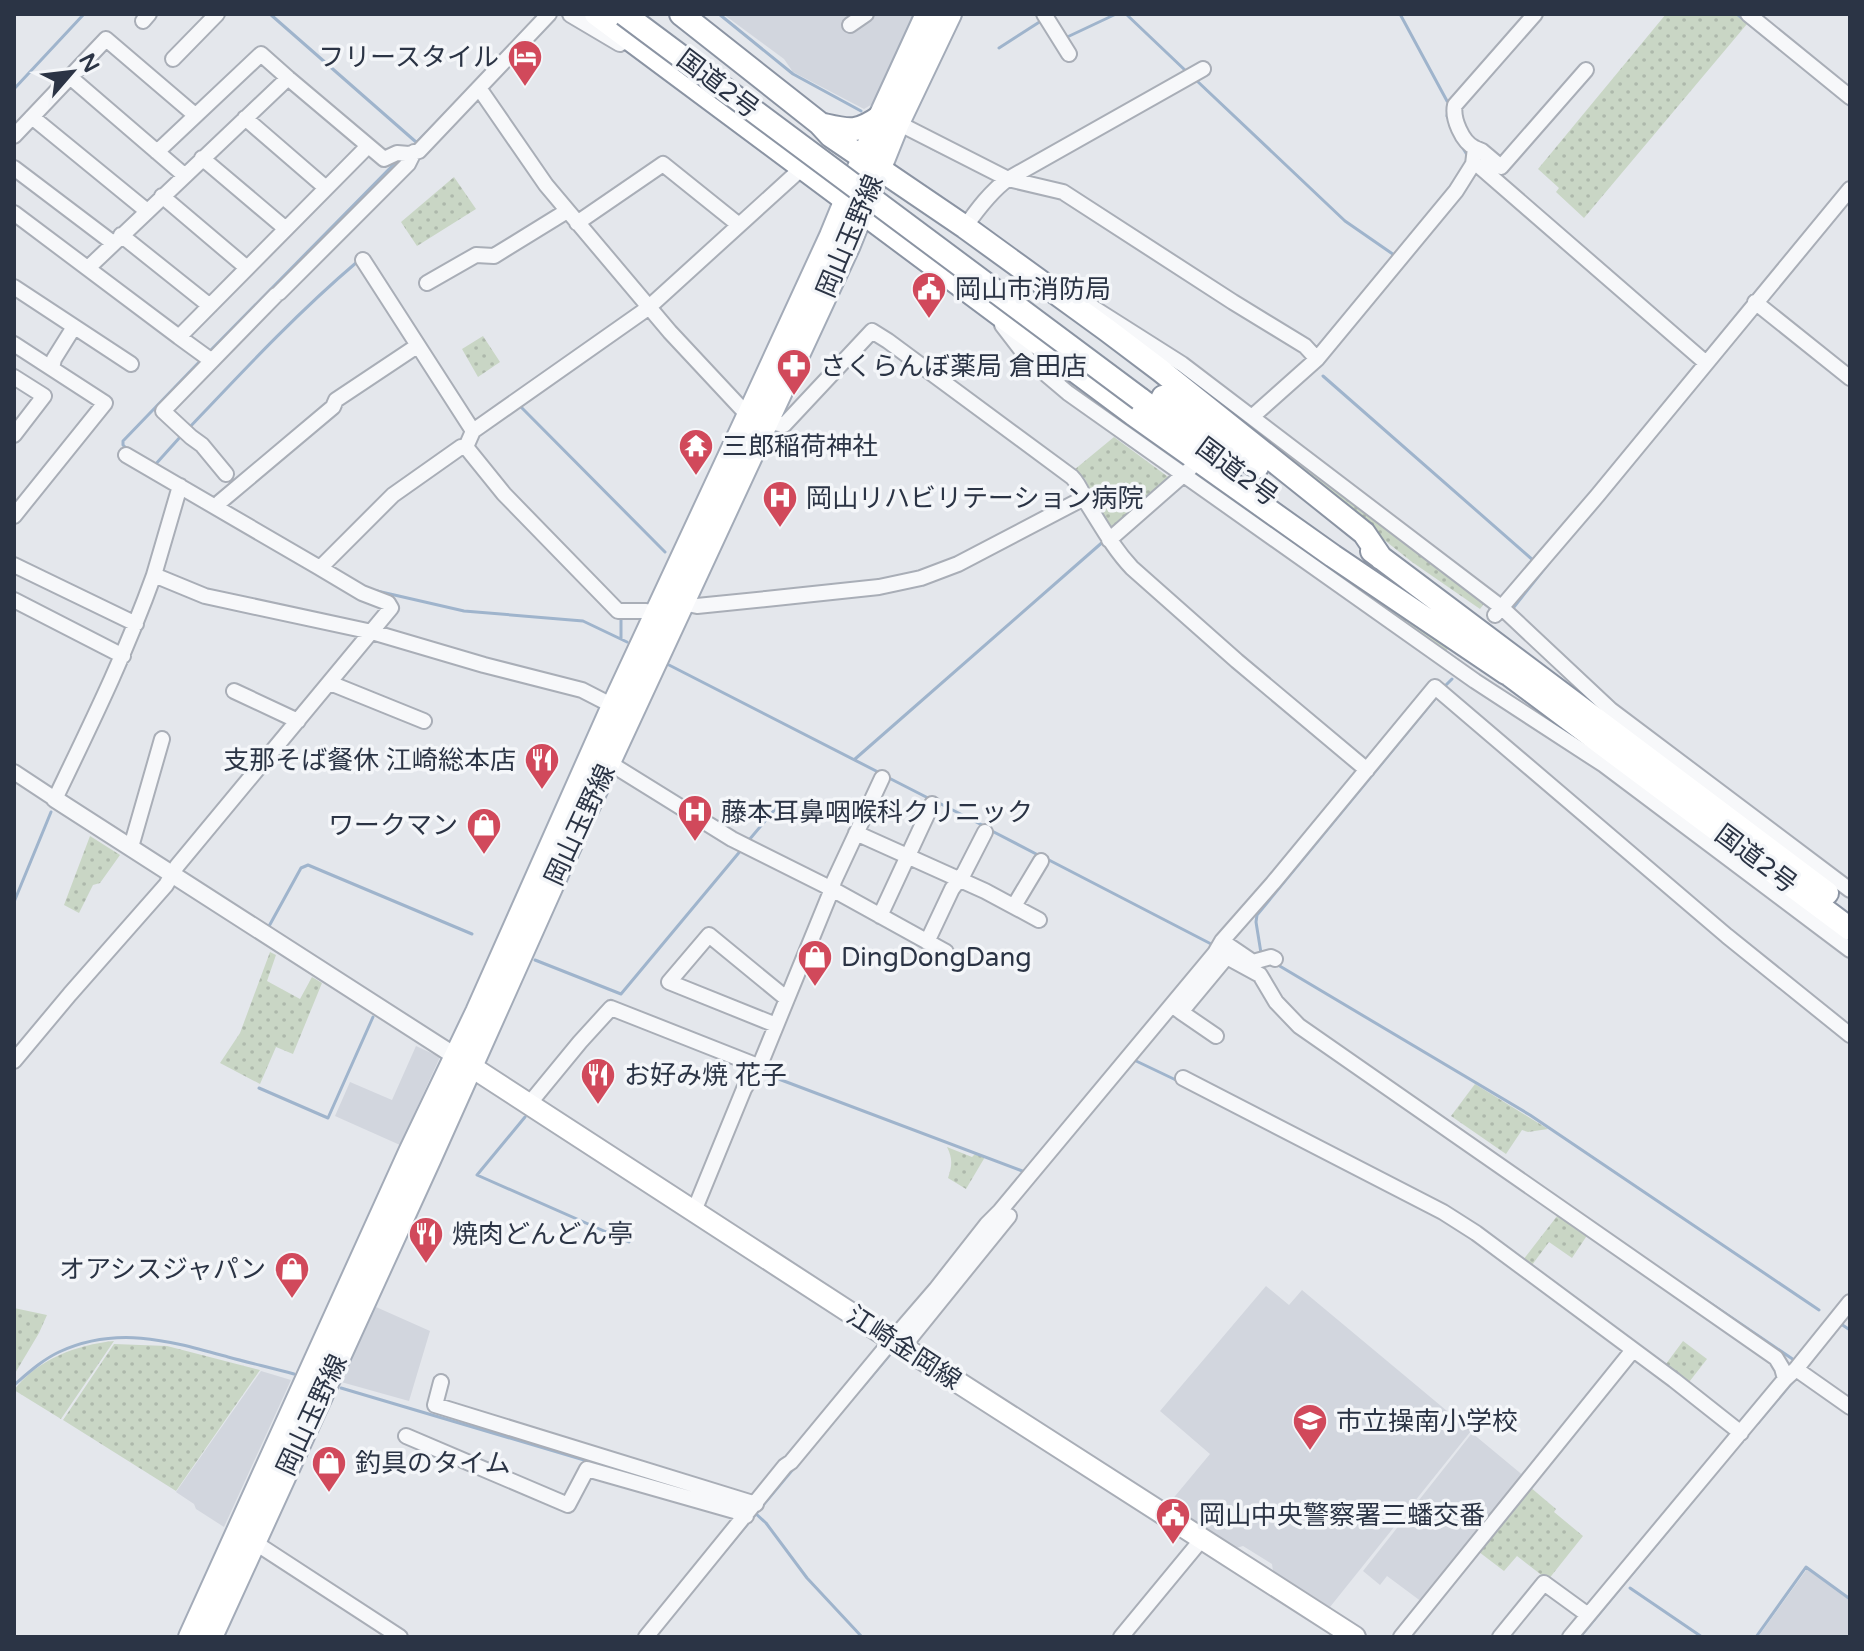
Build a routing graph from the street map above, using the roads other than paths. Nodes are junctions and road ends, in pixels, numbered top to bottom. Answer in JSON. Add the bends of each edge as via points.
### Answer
{"nodes":[{"id":1,"x":217,"y":14,"type":"edge"},
{"id":2,"x":549,"y":14,"type":"edge"},
{"id":3,"x":571,"y":14,"type":"edge"},
{"id":4,"x":596,"y":14,"type":"edge"},
{"id":5,"x":624,"y":14,"type":"edge"},
{"id":6,"x":649,"y":14,"type":"edge"},
{"id":7,"x":866,"y":14,"type":"edge"},
{"id":8,"x":927,"y":14,"type":"edge"},
{"id":9,"x":950,"y":14,"type":"edge"},
{"id":10,"x":1044,"y":14,"type":"edge"},
{"id":11,"x":1535,"y":14,"type":"edge"},
{"id":12,"x":1748,"y":14,"type":"edge"},
{"id":13,"x":693,"y":17,"type":"edge"},
{"id":14,"x":850,"y":25,"type":"dead end"},
{"id":15,"x":1063,"y":45,"type":"dead end"},
{"id":16,"x":173,"y":59,"type":"dead end"},
{"id":17,"x":1586,"y":70,"type":"dead end"},
{"id":18,"x":1195,"y":74,"type":"dead end"},
{"id":19,"x":70,"y":77,"type":"junction"},
{"id":20,"x":288,"y":78,"type":"junction"},
{"id":21,"x":479,"y":88,"type":"junction"},
{"id":22,"x":696,"y":90,"type":"junction"},
{"id":23,"x":1850,"y":97,"type":"edge"},
{"id":24,"x":195,"y":115,"type":"junction"},
{"id":25,"x":32,"y":117,"type":"junction"},
{"id":26,"x":245,"y":118,"type":"junction"},
{"id":27,"x":889,"y":120,"type":"junction"},
{"id":28,"x":819,"y":123,"type":"junction"},
{"id":29,"x":14,"y":136,"type":"edge"},
{"id":30,"x":368,"y":146,"type":"junction"},
{"id":31,"x":157,"y":152,"type":"junction"},
{"id":32,"x":414,"y":152,"type":"junction"},
{"id":33,"x":202,"y":158,"type":"junction"},
{"id":34,"x":1474,"y":158,"type":"junction"},
{"id":35,"x":871,"y":163,"type":"junction"},
{"id":36,"x":14,"y":168,"type":"edge"},
{"id":37,"x":802,"y":168,"type":"junction"},
{"id":38,"x":184,"y":175,"type":"junction"},
{"id":39,"x":1008,"y":179,"type":"junction"},
{"id":40,"x":326,"y":188,"type":"junction"},
{"id":41,"x":1850,"y":189,"type":"edge"},
{"id":42,"x":162,"y":196,"type":"junction"},
{"id":43,"x":854,"y":206,"type":"junction"},
{"id":44,"x":147,"y":211,"type":"junction"},
{"id":45,"x":14,"y":213,"type":"edge"},
{"id":46,"x":576,"y":218,"type":"junction"},
{"id":47,"x":739,"y":225,"type":"junction"},
{"id":48,"x":286,"y":229,"type":"junction"},
{"id":49,"x":974,"y":233,"type":"junction"},
{"id":50,"x":117,"y":239,"type":"junction"},
{"id":51,"x":363,"y":260,"type":"dead end"},
{"id":52,"x":88,"y":268,"type":"junction"},
{"id":53,"x":247,"y":268,"type":"junction"},
{"id":54,"x":427,"y":283,"type":"dead end"},
{"id":55,"x":14,"y":287,"type":"edge"},
{"id":56,"x":979,"y":298,"type":"junction"},
{"id":57,"x":1759,"y":305,"type":"junction"},
{"id":58,"x":210,"y":306,"type":"junction"},
{"id":59,"x":650,"y":306,"type":"junction"},
{"id":60,"x":74,"y":327,"type":"junction"},
{"id":61,"x":179,"y":337,"type":"junction"},
{"id":62,"x":14,"y":344,"type":"edge"},
{"id":63,"x":414,"y":347,"type":"junction"},
{"id":64,"x":208,"y":358,"type":"junction"},
{"id":65,"x":1317,"y":359,"type":"junction"},
{"id":66,"x":1706,"y":363,"type":"junction"},
{"id":67,"x":131,"y":364,"type":"dead end"},
{"id":68,"x":56,"y":371,"type":"junction"},
{"id":69,"x":14,"y":377,"type":"edge"},
{"id":70,"x":1850,"y":378,"type":"edge"},
{"id":71,"x":1094,"y":386,"type":"junction"},
{"id":72,"x":1144,"y":393,"type":"junction"},
{"id":73,"x":44,"y":396,"type":"junction"},
{"id":74,"x":759,"y":416,"type":"junction"},
{"id":75,"x":1247,"y":419,"type":"junction"},
{"id":76,"x":473,"y":431,"type":"junction"},
{"id":77,"x":14,"y":435,"type":"edge"},
{"id":78,"x":466,"y":447,"type":"junction"},
{"id":79,"x":126,"y":455,"type":"dead end"},
{"id":80,"x":1156,"y":457,"type":"junction"},
{"id":81,"x":1189,"y":471,"type":"junction"},
{"id":82,"x":226,"y":474,"type":"dead end"},
{"id":83,"x":180,"y":486,"type":"junction"},
{"id":84,"x":1084,"y":498,"type":"junction"},
{"id":85,"x":218,"y":506,"type":"junction"},
{"id":86,"x":14,"y":516,"type":"edge"},
{"id":87,"x":1109,"y":540,"type":"junction"},
{"id":88,"x":1381,"y":558,"type":"junction"},
{"id":89,"x":14,"y":565,"type":"edge"},
{"id":90,"x":322,"y":565,"type":"junction"},
{"id":91,"x":154,"y":575,"type":"junction"},
{"id":92,"x":14,"y":600,"type":"edge"},
{"id":93,"x":682,"y":603,"type":"junction"},
{"id":94,"x":1498,"y":611,"type":"junction"},
{"id":95,"x":655,"y":616,"type":"junction"},
{"id":96,"x":136,"y":624,"type":"junction"},
{"id":97,"x":372,"y":632,"type":"junction"},
{"id":98,"x":123,"y":656,"type":"junction"},
{"id":99,"x":1457,"y":660,"type":"junction"},
{"id":100,"x":1506,"y":673,"type":"junction"},
{"id":101,"x":330,"y":683,"type":"junction"},
{"id":102,"x":1439,"y":690,"type":"junction"},
{"id":103,"x":234,"y":691,"type":"dead end"},
{"id":104,"x":621,"y":710,"type":"junction"},
{"id":105,"x":298,"y":721,"type":"junction"},
{"id":106,"x":424,"y":721,"type":"dead end"},
{"id":107,"x":162,"y":739,"type":"dead end"},
{"id":108,"x":608,"y":762,"type":"junction"},
{"id":109,"x":1367,"y":770,"type":"junction"},
{"id":110,"x":14,"y":772,"type":"edge"},
{"id":111,"x":882,"y":778,"type":"dead end"},
{"id":112,"x":55,"y":799,"type":"junction"},
{"id":113,"x":932,"y":804,"type":"dead end"},
{"id":114,"x":985,"y":832,"type":"dead end"},
{"id":115,"x":856,"y":833,"type":"junction"},
{"id":116,"x":131,"y":847,"type":"junction"},
{"id":117,"x":908,"y":857,"type":"junction"},
{"id":118,"x":1041,"y":861,"type":"dead end"},
{"id":119,"x":173,"y":874,"type":"junction"},
{"id":120,"x":959,"y":880,"type":"junction"},
{"id":121,"x":832,"y":889,"type":"junction"},
{"id":122,"x":1850,"y":890,"type":"edge"},
{"id":123,"x":1014,"y":906,"type":"junction"},
{"id":124,"x":1850,"y":910,"type":"edge"},
{"id":125,"x":880,"y":916,"type":"junction"},
{"id":126,"x":1039,"y":920,"type":"dead end"},
{"id":127,"x":1850,"y":929,"type":"edge"},
{"id":128,"x":927,"y":942,"type":"junction"},
{"id":129,"x":1850,"y":950,"type":"edge"},
{"id":130,"x":1220,"y":951,"type":"junction"},
{"id":131,"x":946,"y":952,"type":"dead end"},
{"id":132,"x":1266,"y":959,"type":"dead end"},
{"id":133,"x":787,"y":999,"type":"junction"},
{"id":134,"x":1177,"y":1009,"type":"junction"},
{"id":135,"x":776,"y":1025,"type":"junction"},
{"id":136,"x":1850,"y":1035,"type":"edge"},
{"id":137,"x":1216,"y":1036,"type":"dead end"},
{"id":138,"x":14,"y":1061,"type":"edge"},
{"id":139,"x":463,"y":1061,"type":"junction"},
{"id":140,"x":758,"y":1066,"type":"junction"},
{"id":141,"x":1183,"y":1078,"type":"dead end"},
{"id":142,"x":529,"y":1104,"type":"junction"},
{"id":143,"x":694,"y":1211,"type":"junction"},
{"id":144,"x":1009,"y":1216,"type":"dead end"},
{"id":145,"x":1850,"y":1302,"type":"edge"},
{"id":146,"x":897,"y":1344,"type":"junction"},
{"id":147,"x":1633,"y":1350,"type":"junction"},
{"id":148,"x":1795,"y":1371,"type":"junction"},
{"id":149,"x":441,"y":1382,"type":"dead end"},
{"id":150,"x":1850,"y":1407,"type":"edge"},
{"id":151,"x":1741,"y":1433,"type":"junction"},
{"id":152,"x":406,"y":1436,"type":"dead end"},
{"id":153,"x":751,"y":1510,"type":"junction"},
{"id":154,"x":246,"y":1537,"type":"junction"},
{"id":155,"x":1202,"y":1539,"type":"junction"},
{"id":156,"x":1588,"y":1615,"type":"junction"},
{"id":157,"x":190,"y":1637,"type":"edge"},
{"id":158,"x":211,"y":1637,"type":"edge"},
{"id":159,"x":400,"y":1637,"type":"edge"},
{"id":160,"x":646,"y":1637,"type":"edge"},
{"id":161,"x":1121,"y":1637,"type":"edge"},
{"id":162,"x":1355,"y":1637,"type":"edge"},
{"id":163,"x":1401,"y":1637,"type":"edge"},
{"id":164,"x":1500,"y":1637,"type":"edge"},
{"id":165,"x":1570,"y":1637,"type":"edge"}],
"edges":[{"from":1,"to":16,"type":"street"},
{"from":2,"to":21,"type":"street"},
{"from":3,"to":22,"type":"street"},
{"from":4,"to":22,"type":"main road"},
{"from":5,"to":72,"type":"main road","name":"国道2号","bridge":true},
{"from":6,"to":72,"type":"main road","name":"国道2号"},
{"from":7,"to":14,"type":"street"},
{"from":8,"to":27,"type":"main road","name":"岡山玉野線"},
{"from":9,"to":27,"type":"main road","name":"岡山玉野線"},
{"from":10,"to":15,"type":"street"},
{"from":11,"to":34,"type":"street","via":[[1455,105],[1454,117]]},
{"from":12,"to":23,"type":"street"},
{"from":13,"to":28,"type":"main road","via":[[754,74]]},
{"from":17,"to":34,"type":"street","via":[[1501,167],[1482,151]]},
{"from":18,"to":39,"type":"street"},
{"from":19,"to":24,"type":"street","via":[[106,39]]},
{"from":19,"to":25,"type":"street"},
{"from":19,"to":31,"type":"street"},
{"from":20,"to":24,"type":"street","via":[[261,54]]},
{"from":20,"to":26,"type":"street"},
{"from":20,"to":30,"type":"street"},
{"from":21,"to":32,"type":"street"},
{"from":21,"to":46,"type":"street","via":[[546,185]]},
{"from":22,"to":37,"type":"main road"},
{"from":24,"to":31,"type":"street"},
{"from":25,"to":29,"type":"street"},
{"from":25,"to":44,"type":"street"},
{"from":26,"to":33,"type":"street"},
{"from":26,"to":40,"type":"street"},
{"from":27,"to":28,"type":"main road","via":[[848,131]]},
{"from":27,"to":35,"type":"main road","name":"岡山玉野線"},
{"from":27,"to":39,"type":"street"},
{"from":28,"to":35,"type":"main road"},
{"from":30,"to":32,"type":"street","via":[[384,159]]},
{"from":30,"to":40,"type":"street"},
{"from":31,"to":38,"type":"street"},
{"from":32,"to":64,"type":"street","via":[[408,164]]},
{"from":33,"to":38,"type":"street"},
{"from":33,"to":48,"type":"street"},
{"from":34,"to":65,"type":"street","via":[[1456,191]]},
{"from":34,"to":66,"type":"street"},
{"from":35,"to":43,"type":"main road","name":"岡山玉野線"},
{"from":35,"to":49,"type":"main road"},
{"from":36,"to":50,"type":"street"},
{"from":37,"to":43,"type":"main road"},
{"from":37,"to":47,"type":"street"},
{"from":38,"to":42,"type":"street"},
{"from":39,"to":49,"type":"street","via":[[984,203]]},
{"from":39,"to":65,"type":"street","via":[[1063,192],[1305,346]]},
{"from":40,"to":48,"type":"street"},
{"from":41,"to":57,"type":"street"},
{"from":42,"to":44,"type":"street"},
{"from":42,"to":53,"type":"street"},
{"from":43,"to":56,"type":"main road"},
{"from":43,"to":74,"type":"main road","name":"岡山玉野線"},
{"from":44,"to":50,"type":"street"},
{"from":45,"to":52,"type":"street"},
{"from":46,"to":47,"type":"street","via":[[663,164]]},
{"from":46,"to":54,"type":"street","via":[[494,256],[476,255]]},
{"from":46,"to":59,"type":"street"},
{"from":47,"to":59,"type":"street"},
{"from":48,"to":53,"type":"street"},
{"from":49,"to":75,"type":"street","via":[[1182,364]]},
{"from":49,"to":88,"type":"main road","via":[[1160,370],[1364,533]]},
{"from":50,"to":52,"type":"street"},
{"from":50,"to":58,"type":"street"},
{"from":51,"to":63,"type":"street"},
{"from":52,"to":61,"type":"street"},
{"from":53,"to":58,"type":"street"},
{"from":55,"to":60,"type":"street"},
{"from":56,"to":71,"type":"main road"},
{"from":56,"to":80,"type":"street","via":[[1029,360]]},
{"from":57,"to":66,"type":"street"},
{"from":57,"to":70,"type":"street"},
{"from":58,"to":61,"type":"street"},
{"from":59,"to":74,"type":"street","via":[[732,400]]},
{"from":59,"to":76,"type":"street"},
{"from":60,"to":67,"type":"street"},
{"from":60,"to":68,"type":"street","via":[[54,359]]},
{"from":61,"to":64,"type":"street"},
{"from":62,"to":68,"type":"street"},
{"from":63,"to":76,"type":"street"},
{"from":63,"to":85,"type":"street","via":[[336,400]]},
{"from":64,"to":82,"type":"street","via":[[163,411]]},
{"from":65,"to":75,"type":"street"},
{"from":66,"to":94,"type":"street"},
{"from":68,"to":73,"type":"street"},
{"from":68,"to":86,"type":"street","via":[[105,403]]},
{"from":69,"to":73,"type":"street"},
{"from":71,"to":80,"type":"street","via":[[1105,412]]},
{"from":71,"to":100,"type":"main road"},
{"from":72,"to":88,"type":"main road","name":"国道2号"},
{"from":72,"to":100,"type":"main road","name":"国道2号"},
{"from":73,"to":77,"type":"street"},
{"from":74,"to":84,"type":"street","via":[[784,425],[872,331],[1072,477]]},
{"from":74,"to":93,"type":"main road","name":"岡山玉野線"},
{"from":74,"to":95,"type":"main road","name":"岡山玉野線"},
{"from":75,"to":94,"type":"street"},
{"from":76,"to":78,"type":"street"},
{"from":78,"to":90,"type":"street","via":[[393,495]]},
{"from":78,"to":95,"type":"street","via":[[504,494],[618,611]]},
{"from":79,"to":83,"type":"street"},
{"from":80,"to":81,"type":"street"},
{"from":81,"to":87,"type":"street"},
{"from":81,"to":99,"type":"street"},
{"from":83,"to":85,"type":"street"},
{"from":83,"to":91,"type":"street"},
{"from":84,"to":87,"type":"street"},
{"from":84,"to":93,"type":"street","via":[[921,578],[766,599]]},
{"from":85,"to":90,"type":"street"},
{"from":87,"to":109,"type":"street","via":[[1161,595]]},
{"from":88,"to":124,"type":"main road","name":"国道2号"},
{"from":89,"to":96,"type":"street"},
{"from":90,"to":97,"type":"street","via":[[362,593],[388,603],[391,608]]},
{"from":91,"to":96,"type":"street"},
{"from":91,"to":97,"type":"street","via":[[205,596]]},
{"from":92,"to":98,"type":"street"},
{"from":93,"to":104,"type":"main road","name":"岡山玉野線"},
{"from":94,"to":122,"type":"street","via":[[1611,710]]},
{"from":95,"to":104,"type":"main road","name":"岡山玉野線"},
{"from":96,"to":98,"type":"street"},
{"from":97,"to":101,"type":"street"},
{"from":97,"to":104,"type":"street","via":[[582,690]]},
{"from":98,"to":112,"type":"street"},
{"from":99,"to":102,"type":"street"},
{"from":99,"to":129,"type":"street"},
{"from":100,"to":127,"type":"main road","name":"国道2号"},
{"from":101,"to":105,"type":"street"},
{"from":101,"to":106,"type":"street"},
{"from":102,"to":109,"type":"street"},
{"from":102,"to":136,"type":"street"},
{"from":103,"to":105,"type":"street"},
{"from":104,"to":108,"type":"main road","name":"岡山玉野線"},
{"from":104,"to":139,"type":"main road","name":"岡山玉野線","via":[[477,1012]]},
{"from":105,"to":119,"type":"street"},
{"from":107,"to":116,"type":"street"},
{"from":108,"to":121,"type":"street","via":[[732,839]]},
{"from":108,"to":139,"type":"main road","name":"岡山玉野線"},
{"from":109,"to":130,"type":"street"},
{"from":110,"to":112,"type":"street"},
{"from":111,"to":115,"type":"street"},
{"from":112,"to":116,"type":"street"},
{"from":113,"to":117,"type":"street"},
{"from":114,"to":120,"type":"street"},
{"from":115,"to":117,"type":"street"},
{"from":115,"to":121,"type":"street"},
{"from":116,"to":119,"type":"street"},
{"from":117,"to":120,"type":"street"},
{"from":117,"to":125,"type":"street"},
{"from":118,"to":123,"type":"street"},
{"from":119,"to":138,"type":"street"},
{"from":119,"to":139,"type":"street"},
{"from":120,"to":123,"type":"street"},
{"from":120,"to":128,"type":"street"},
{"from":121,"to":125,"type":"street"},
{"from":121,"to":133,"type":"street"},
{"from":123,"to":126,"type":"street"},
{"from":125,"to":128,"type":"street"},
{"from":128,"to":131,"type":"street"},
{"from":130,"to":132,"type":"street","via":[[1253,962]]},
{"from":130,"to":134,"type":"street"},
{"from":130,"to":148,"type":"street","via":[[1260,975],[1299,1026],[1776,1358],[1782,1368]]},
{"from":133,"to":135,"type":"street"},
{"from":133,"to":135,"type":"street","via":[[709,935],[669,982]]},
{"from":134,"to":137,"type":"street"},
{"from":134,"to":146,"type":"street","via":[[987,1224]]},
{"from":135,"to":140,"type":"street"},
{"from":139,"to":142,"type":"main road","name":"江崎金岡線"},
{"from":139,"to":154,"type":"main road","name":"岡山玉野線"},
{"from":140,"to":142,"type":"street","via":[[611,1008]]},
{"from":140,"to":143,"type":"street"},
{"from":141,"to":147,"type":"street","via":[[1443,1212]]},
{"from":142,"to":143,"type":"main road","name":"江崎金岡線"},
{"from":143,"to":146,"type":"main road","name":"江崎金岡線"},
{"from":144,"to":146,"type":"street"},
{"from":145,"to":148,"type":"street"},
{"from":146,"to":153,"type":"street"},
{"from":146,"to":155,"type":"main road","name":"江崎金岡線"},
{"from":147,"to":151,"type":"street"},
{"from":147,"to":163,"type":"street"},
{"from":148,"to":150,"type":"street"},
{"from":148,"to":151,"type":"street"},
{"from":149,"to":153,"type":"street","via":[[435,1405]]},
{"from":151,"to":156,"type":"street"},
{"from":152,"to":153,"type":"street","via":[[568,1505],[587,1469],[738,1512]]},
{"from":153,"to":160,"type":"street"},
{"from":154,"to":157,"type":"main road","name":"岡山玉野線"},
{"from":154,"to":158,"type":"main road","name":"岡山玉野線"},
{"from":154,"to":159,"type":"street"},
{"from":155,"to":161,"type":"street"},
{"from":155,"to":162,"type":"main road","name":"江崎金岡線"},
{"from":156,"to":164,"type":"street","via":[[1544,1583]]},
{"from":156,"to":165,"type":"street"}]}
